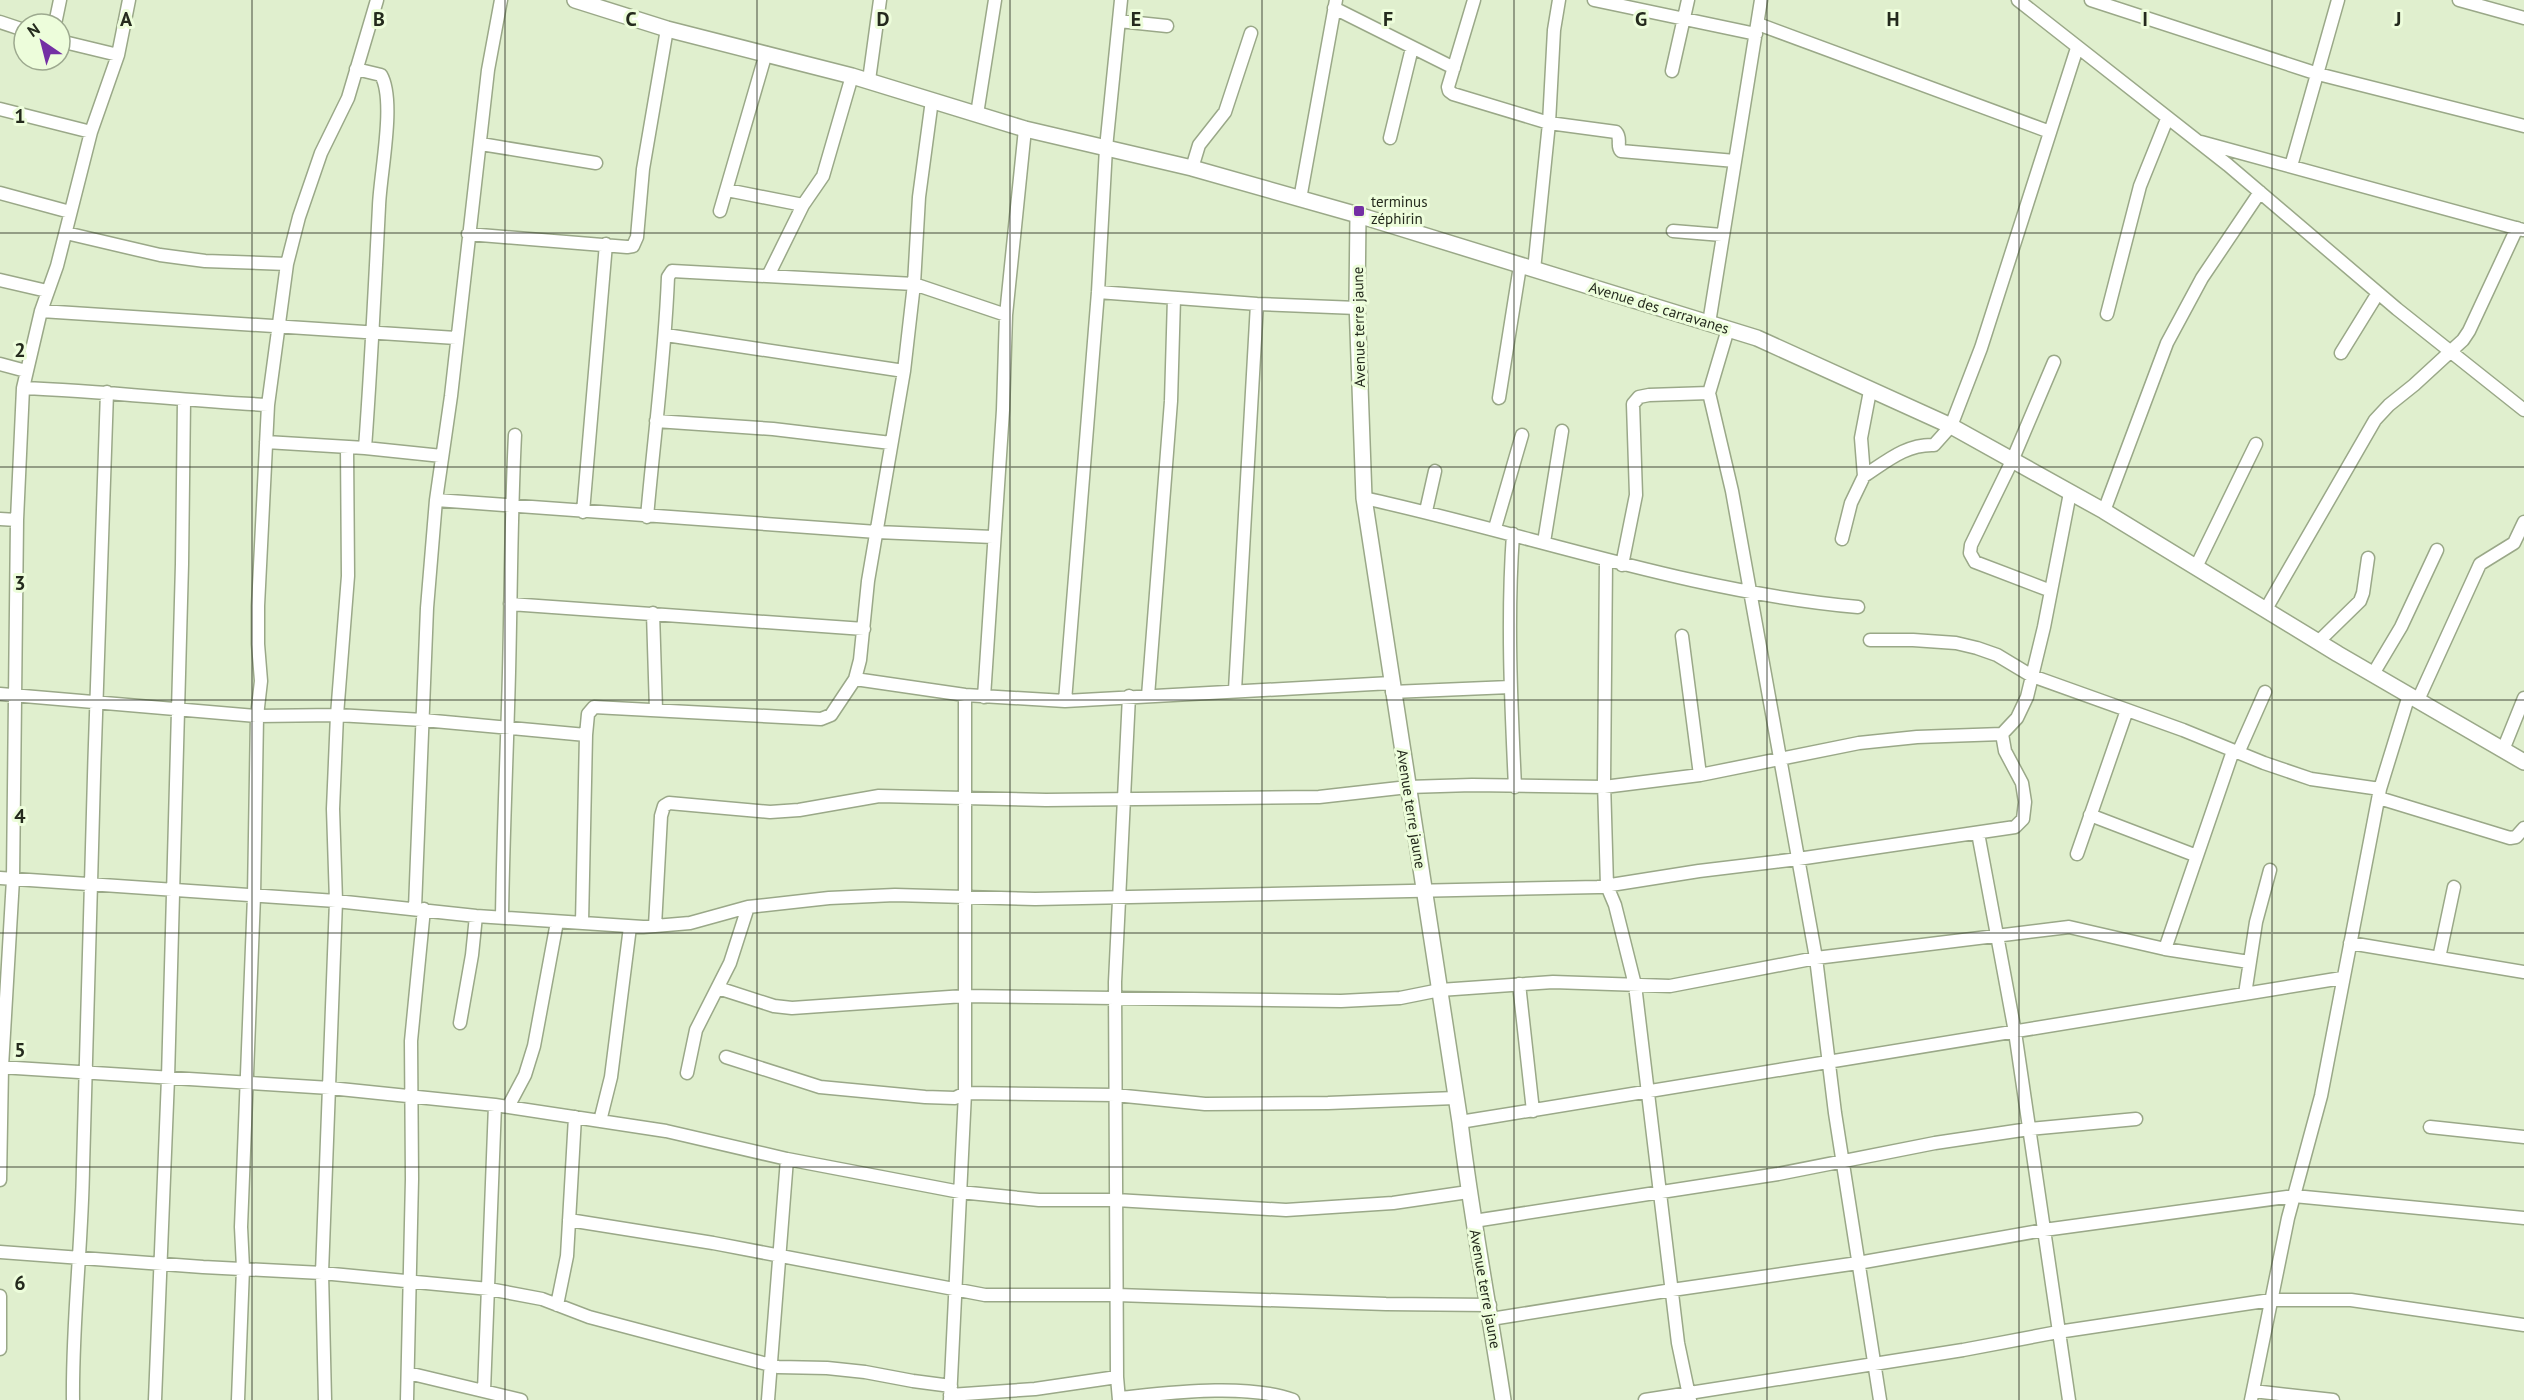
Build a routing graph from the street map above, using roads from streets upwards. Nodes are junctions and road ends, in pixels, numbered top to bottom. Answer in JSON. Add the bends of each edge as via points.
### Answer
{"nodes":[{"id":1,"x":129,"y":0,"type":"edge"},
{"id":2,"x":377,"y":0,"type":"edge"},
{"id":3,"x":501,"y":0,"type":"edge"},
{"id":4,"x":575,"y":0,"type":"edge"},
{"id":5,"x":880,"y":0,"type":"edge"},
{"id":6,"x":995,"y":0,"type":"edge"},
{"id":7,"x":1121,"y":0,"type":"edge"},
{"id":8,"x":1474,"y":0,"type":"edge"},
{"id":9,"x":1559,"y":0,"type":"edge"},
{"id":10,"x":1594,"y":0,"type":"edge"},
{"id":11,"x":1688,"y":0,"type":"edge"},
{"id":12,"x":1761,"y":0,"type":"edge"},
{"id":13,"x":2018,"y":0,"type":"edge"},
{"id":14,"x":2091,"y":0,"type":"edge"},
{"id":15,"x":2338,"y":0,"type":"edge"},
{"id":16,"x":2459,"y":0,"type":"edge"},
{"id":17,"x":591,"y":2,"type":"edge"},
{"id":18,"x":1335,"y":4,"type":"edge"},
{"id":19,"x":2524,"y":18,"type":"edge"},
{"id":20,"x":1683,"y":20,"type":"junction"},
{"id":21,"x":1119,"y":21,"type":"junction"},
{"id":22,"x":1167,"y":26,"type":"dead end"},
{"id":23,"x":667,"y":29,"type":"junction"},
{"id":24,"x":1757,"y":29,"type":"junction"},
{"id":25,"x":1251,"y":33,"type":"dead end"},
{"id":26,"x":72,"y":44,"type":"edge"},
{"id":27,"x":1412,"y":48,"type":"junction"},
{"id":28,"x":2077,"y":48,"type":"junction"},
{"id":29,"x":766,"y":53,"type":"junction"},
{"id":30,"x":118,"y":55,"type":"junction"},
{"id":31,"x":1454,"y":68,"type":"junction"},
{"id":32,"x":356,"y":69,"type":"junction"},
{"id":33,"x":1672,"y":71,"type":"dead end"},
{"id":34,"x":2318,"y":74,"type":"junction"},
{"id":35,"x":852,"y":76,"type":"junction"},
{"id":36,"x":869,"y":80,"type":"junction"},
{"id":37,"x":932,"y":100,"type":"junction"},
{"id":38,"x":0,"y":109,"type":"edge"},
{"id":39,"x":977,"y":114,"type":"junction"},
{"id":40,"x":2168,"y":119,"type":"junction"},
{"id":41,"x":1549,"y":123,"type":"junction"},
{"id":42,"x":2524,"y":126,"type":"edge"},
{"id":43,"x":1025,"y":129,"type":"junction"},
{"id":44,"x":91,"y":132,"type":"junction"},
{"id":45,"x":2050,"y":132,"type":"junction"},
{"id":46,"x":1390,"y":138,"type":"dead end"},
{"id":47,"x":2196,"y":141,"type":"junction"},
{"id":48,"x":480,"y":144,"type":"junction"},
{"id":49,"x":1106,"y":148,"type":"junction"},
{"id":50,"x":1735,"y":162,"type":"junction"},
{"id":51,"x":597,"y":163,"type":"dead end"},
{"id":52,"x":2291,"y":166,"type":"junction"},
{"id":53,"x":1192,"y":168,"type":"junction"},
{"id":54,"x":727,"y":190,"type":"junction"},
{"id":55,"x":2260,"y":192,"type":"junction"},
{"id":56,"x":0,"y":194,"type":"edge"},
{"id":57,"x":1300,"y":199,"type":"junction"},
{"id":58,"x":803,"y":205,"type":"junction"},
{"id":59,"x":720,"y":211,"type":"dead end"},
{"id":60,"x":70,"y":212,"type":"junction"},
{"id":61,"x":1358,"y":215,"type":"junction"},
{"id":62,"x":2521,"y":229,"type":"edge"},
{"id":63,"x":1673,"y":231,"type":"dead end"},
{"id":64,"x":66,"y":233,"type":"junction"},
{"id":65,"x":468,"y":234,"type":"junction"},
{"id":66,"x":1722,"y":235,"type":"junction"},
{"id":67,"x":606,"y":244,"type":"junction"},
{"id":68,"x":287,"y":264,"type":"junction"},
{"id":69,"x":1527,"y":268,"type":"junction"},
{"id":70,"x":768,"y":276,"type":"junction"},
{"id":71,"x":0,"y":280,"type":"edge"},
{"id":72,"x":914,"y":284,"type":"junction"},
{"id":73,"x":47,"y":291,"type":"junction"},
{"id":74,"x":1098,"y":292,"type":"junction"},
{"id":75,"x":2378,"y":293,"type":"junction"},
{"id":76,"x":1174,"y":298,"type":"junction"},
{"id":77,"x":1257,"y":304,"type":"junction"},
{"id":78,"x":1357,"y":308,"type":"junction"},
{"id":79,"x":40,"y":311,"type":"junction"},
{"id":80,"x":2107,"y":314,"type":"dead end"},
{"id":81,"x":1006,"y":315,"type":"junction"},
{"id":82,"x":1709,"y":324,"type":"junction"},
{"id":83,"x":277,"y":327,"type":"junction"},
{"id":84,"x":1728,"y":329,"type":"junction"},
{"id":85,"x":374,"y":332,"type":"junction"},
{"id":86,"x":666,"y":335,"type":"junction"},
{"id":87,"x":456,"y":338,"type":"junction"},
{"id":88,"x":2451,"y":352,"type":"junction"},
{"id":89,"x":2341,"y":353,"type":"dead end"},
{"id":90,"x":2054,"y":362,"type":"dead end"},
{"id":91,"x":0,"y":364,"type":"edge"},
{"id":92,"x":27,"y":371,"type":"junction"},
{"id":93,"x":904,"y":371,"type":"junction"},
{"id":94,"x":23,"y":388,"type":"junction"},
{"id":95,"x":1870,"y":391,"type":"junction"},
{"id":96,"x":107,"y":392,"type":"junction"},
{"id":97,"x":1709,"y":393,"type":"junction"},
{"id":98,"x":1500,"y":398,"type":"dead end"},
{"id":99,"x":183,"y":400,"type":"junction"},
{"id":100,"x":268,"y":405,"type":"junction"},
{"id":101,"x":2524,"y":410,"type":"edge"},
{"id":102,"x":656,"y":421,"type":"junction"},
{"id":103,"x":1951,"y":426,"type":"junction"},
{"id":104,"x":1562,"y":431,"type":"dead end"},
{"id":105,"x":515,"y":435,"type":"dead end"},
{"id":106,"x":1522,"y":435,"type":"dead end"},
{"id":107,"x":266,"y":442,"type":"junction"},
{"id":108,"x":891,"y":443,"type":"junction"},
{"id":109,"x":2256,"y":444,"type":"dead end"},
{"id":110,"x":347,"y":447,"type":"junction"},
{"id":111,"x":365,"y":448,"type":"junction"},
{"id":112,"x":442,"y":456,"type":"junction"},
{"id":113,"x":2012,"y":461,"type":"junction"},
{"id":114,"x":1435,"y":471,"type":"dead end"},
{"id":115,"x":1864,"y":476,"type":"junction"},
{"id":116,"x":2070,"y":493,"type":"junction"},
{"id":117,"x":1364,"y":498,"type":"junction"},
{"id":118,"x":436,"y":500,"type":"junction"},
{"id":119,"x":511,"y":505,"type":"junction"},
{"id":120,"x":1426,"y":511,"type":"junction"},
{"id":121,"x":583,"y":512,"type":"junction"},
{"id":122,"x":2104,"y":512,"type":"junction"},
{"id":123,"x":647,"y":517,"type":"junction"},
{"id":124,"x":0,"y":519,"type":"edge"},
{"id":125,"x":17,"y":520,"type":"junction"},
{"id":126,"x":2524,"y":522,"type":"edge"},
{"id":127,"x":1495,"y":528,"type":"junction"},
{"id":128,"x":877,"y":532,"type":"junction"},
{"id":129,"x":1513,"y":534,"type":"junction"},
{"id":130,"x":993,"y":537,"type":"junction"},
{"id":131,"x":1842,"y":539,"type":"dead end"},
{"id":132,"x":1544,"y":542,"type":"junction"},
{"id":133,"x":2437,"y":550,"type":"dead end"},
{"id":134,"x":2368,"y":558,"type":"dead end"},
{"id":135,"x":1606,"y":561,"type":"junction"},
{"id":136,"x":1622,"y":565,"type":"junction"},
{"id":137,"x":2196,"y":567,"type":"junction"},
{"id":138,"x":2051,"y":591,"type":"junction"},
{"id":139,"x":1750,"y":592,"type":"junction"},
{"id":140,"x":510,"y":604,"type":"junction"},
{"id":141,"x":1858,"y":608,"type":"dead end"},
{"id":142,"x":2266,"y":609,"type":"junction"},
{"id":143,"x":653,"y":613,"type":"junction"},
{"id":144,"x":864,"y":629,"type":"junction"},
{"id":145,"x":1682,"y":636,"type":"dead end"},
{"id":146,"x":1870,"y":640,"type":"dead end"},
{"id":147,"x":2318,"y":642,"type":"junction"},
{"id":148,"x":2373,"y":674,"type":"junction"},
{"id":149,"x":2032,"y":676,"type":"junction"},
{"id":150,"x":855,"y":679,"type":"junction"},
{"id":151,"x":1391,"y":687,"type":"junction"},
{"id":152,"x":1510,"y":687,"type":"junction"},
{"id":153,"x":1235,"y":690,"type":"junction"},
{"id":154,"x":2265,"y":692,"type":"dead end"},
{"id":155,"x":0,"y":694,"type":"edge"},
{"id":156,"x":15,"y":695,"type":"junction"},
{"id":157,"x":964,"y":695,"type":"junction"},
{"id":158,"x":1129,"y":696,"type":"junction"},
{"id":159,"x":1148,"y":696,"type":"junction"},
{"id":160,"x":984,"y":697,"type":"junction"},
{"id":161,"x":2414,"y":698,"type":"junction"},
{"id":162,"x":2524,"y":698,"type":"edge"},
{"id":163,"x":1065,"y":701,"type":"junction"},
{"id":164,"x":94,"y":702,"type":"junction"},
{"id":165,"x":177,"y":709,"type":"junction"},
{"id":166,"x":656,"y":710,"type":"junction"},
{"id":167,"x":2127,"y":710,"type":"junction"},
{"id":168,"x":337,"y":715,"type":"junction"},
{"id":169,"x":257,"y":716,"type":"junction"},
{"id":170,"x":423,"y":720,"type":"junction"},
{"id":171,"x":507,"y":728,"type":"junction"},
{"id":172,"x":2002,"y":734,"type":"junction"},
{"id":173,"x":586,"y":735,"type":"junction"},
{"id":174,"x":2504,"y":750,"type":"junction"},
{"id":175,"x":2236,"y":752,"type":"junction"},
{"id":176,"x":1780,"y":759,"type":"junction"},
{"id":177,"x":2524,"y":762,"type":"edge"},
{"id":178,"x":1700,"y":775,"type":"junction"},
{"id":179,"x":1408,"y":787,"type":"junction"},
{"id":180,"x":1515,"y":787,"type":"junction"},
{"id":181,"x":1604,"y":788,"type":"junction"},
{"id":182,"x":2379,"y":793,"type":"junction"},
{"id":183,"x":1124,"y":798,"type":"junction"},
{"id":184,"x":966,"y":799,"type":"junction"},
{"id":185,"x":2090,"y":815,"type":"junction"},
{"id":186,"x":2524,"y":828,"type":"edge"},
{"id":187,"x":1978,"y":834,"type":"junction"},
{"id":188,"x":2078,"y":854,"type":"dead end"},
{"id":189,"x":2197,"y":856,"type":"junction"},
{"id":190,"x":1798,"y":859,"type":"junction"},
{"id":191,"x":2270,"y":870,"type":"dead end"},
{"id":192,"x":6,"y":879,"type":"edge"},
{"id":193,"x":92,"y":886,"type":"junction"},
{"id":194,"x":1606,"y":886,"type":"junction"},
{"id":195,"x":2454,"y":887,"type":"dead end"},
{"id":196,"x":172,"y":891,"type":"junction"},
{"id":197,"x":1423,"y":892,"type":"junction"},
{"id":198,"x":254,"y":896,"type":"junction"},
{"id":199,"x":1118,"y":896,"type":"junction"},
{"id":200,"x":964,"y":898,"type":"junction"},
{"id":201,"x":336,"y":901,"type":"junction"},
{"id":202,"x":748,"y":907,"type":"junction"},
{"id":203,"x":419,"y":909,"type":"junction"},
{"id":204,"x":476,"y":916,"type":"junction"},
{"id":205,"x":502,"y":918,"type":"junction"},
{"id":206,"x":557,"y":922,"type":"junction"},
{"id":207,"x":582,"y":923,"type":"junction"},
{"id":208,"x":655,"y":926,"type":"junction"},
{"id":209,"x":630,"y":927,"type":"junction"},
{"id":210,"x":1998,"y":934,"type":"junction"},
{"id":211,"x":2350,"y":943,"type":"junction"},
{"id":212,"x":2165,"y":949,"type":"junction"},
{"id":213,"x":1816,"y":958,"type":"junction"},
{"id":214,"x":2439,"y":958,"type":"junction"},
{"id":215,"x":2249,"y":962,"type":"junction"},
{"id":216,"x":2524,"y":972,"type":"edge"},
{"id":217,"x":2342,"y":978,"type":"junction"},
{"id":218,"x":1519,"y":984,"type":"junction"},
{"id":219,"x":1635,"y":986,"type":"junction"},
{"id":220,"x":718,"y":988,"type":"junction"},
{"id":221,"x":1440,"y":990,"type":"junction"},
{"id":222,"x":2245,"y":994,"type":"junction"},
{"id":223,"x":964,"y":996,"type":"junction"},
{"id":224,"x":1115,"y":999,"type":"junction"},
{"id":225,"x":460,"y":1023,"type":"dead end"},
{"id":226,"x":2015,"y":1032,"type":"junction"},
{"id":227,"x":726,"y":1057,"type":"dead end"},
{"id":228,"x":1828,"y":1061,"type":"junction"},
{"id":229,"x":1,"y":1067,"type":"edge"},
{"id":230,"x":86,"y":1072,"type":"junction"},
{"id":231,"x":687,"y":1073,"type":"dead end"},
{"id":232,"x":168,"y":1078,"type":"junction"},
{"id":233,"x":248,"y":1083,"type":"junction"},
{"id":234,"x":330,"y":1088,"type":"junction"},
{"id":235,"x":965,"y":1093,"type":"junction"},
{"id":236,"x":1648,"y":1093,"type":"junction"},
{"id":237,"x":1115,"y":1095,"type":"junction"},
{"id":238,"x":413,"y":1096,"type":"junction"},
{"id":239,"x":1455,"y":1098,"type":"junction"},
{"id":240,"x":501,"y":1106,"type":"junction"},
{"id":241,"x":1533,"y":1111,"type":"junction"},
{"id":242,"x":575,"y":1117,"type":"junction"},
{"id":243,"x":2136,"y":1119,"type":"dead end"},
{"id":244,"x":600,"y":1121,"type":"junction"},
{"id":245,"x":1460,"y":1122,"type":"junction"},
{"id":246,"x":2430,"y":1126,"type":"dead end"},
{"id":247,"x":2029,"y":1129,"type":"junction"},
{"id":248,"x":2524,"y":1137,"type":"edge"},
{"id":249,"x":787,"y":1159,"type":"junction"},
{"id":250,"x":1842,"y":1161,"type":"junction"},
{"id":251,"x":0,"y":1180,"type":"edge"},
{"id":252,"x":1659,"y":1191,"type":"junction"},
{"id":253,"x":960,"y":1192,"type":"junction"},
{"id":254,"x":1468,"y":1192,"type":"junction"},
{"id":255,"x":2294,"y":1196,"type":"junction"},
{"id":256,"x":1116,"y":1200,"type":"junction"},
{"id":257,"x":2524,"y":1218,"type":"edge"},
{"id":258,"x":569,"y":1220,"type":"junction"},
{"id":259,"x":1474,"y":1221,"type":"junction"},
{"id":260,"x":2044,"y":1230,"type":"junction"},
{"id":261,"x":0,"y":1252,"type":"edge"},
{"id":262,"x":779,"y":1256,"type":"junction"},
{"id":263,"x":77,"y":1258,"type":"junction"},
{"id":264,"x":1858,"y":1263,"type":"junction"},
{"id":265,"x":160,"y":1264,"type":"junction"},
{"id":266,"x":243,"y":1268,"type":"junction"},
{"id":267,"x":322,"y":1273,"type":"junction"},
{"id":268,"x":410,"y":1281,"type":"junction"},
{"id":269,"x":489,"y":1289,"type":"junction"},
{"id":270,"x":1672,"y":1290,"type":"junction"},
{"id":271,"x":957,"y":1291,"type":"junction"},
{"id":272,"x":1116,"y":1295,"type":"junction"},
{"id":273,"x":0,"y":1296,"type":"edge"},
{"id":274,"x":2271,"y":1300,"type":"junction"},
{"id":275,"x":557,"y":1305,"type":"junction"},
{"id":276,"x":1490,"y":1312,"type":"junction"},
{"id":277,"x":2524,"y":1325,"type":"edge"},
{"id":278,"x":2058,"y":1332,"type":"junction"},
{"id":279,"x":0,"y":1349,"type":"edge"},
{"id":280,"x":1874,"y":1363,"type":"junction"},
{"id":281,"x":770,"y":1364,"type":"junction"},
{"id":282,"x":408,"y":1373,"type":"junction"},
{"id":283,"x":1117,"y":1377,"type":"junction"},
{"id":284,"x":484,"y":1391,"type":"junction"},
{"id":285,"x":950,"y":1393,"type":"edge"},
{"id":286,"x":2252,"y":1396,"type":"edge"},
{"id":287,"x":1689,"y":1397,"type":"edge"},
{"id":288,"x":1119,"y":1399,"type":"edge"},
{"id":289,"x":73,"y":1400,"type":"edge"},
{"id":290,"x":155,"y":1400,"type":"edge"},
{"id":291,"x":238,"y":1400,"type":"edge"},
{"id":292,"x":325,"y":1400,"type":"edge"},
{"id":293,"x":407,"y":1400,"type":"edge"},
{"id":294,"x":521,"y":1400,"type":"edge"},
{"id":295,"x":768,"y":1400,"type":"edge"},
{"id":296,"x":1293,"y":1400,"type":"edge"},
{"id":297,"x":1503,"y":1400,"type":"edge"},
{"id":298,"x":1645,"y":1400,"type":"edge"},
{"id":299,"x":1880,"y":1400,"type":"edge"},
{"id":300,"x":2069,"y":1400,"type":"edge"},
{"id":301,"x":2333,"y":1400,"type":"edge"}],
"edges":[{"from":1,"to":30,"type":"street"},
{"from":2,"to":32,"type":"street"},
{"from":3,"to":48,"type":"street"},
{"from":4,"to":17,"type":"street","name":"Avenue des carravanes"},
{"from":5,"to":36,"type":"street"},
{"from":6,"to":39,"type":"street"},
{"from":7,"to":21,"type":"street"},
{"from":8,"to":31,"type":"street"},
{"from":9,"to":41,"type":"street"},
{"from":10,"to":20,"type":"street"},
{"from":11,"to":20,"type":"street"},
{"from":12,"to":24,"type":"street"},
{"from":13,"to":28,"type":"street"},
{"from":14,"to":34,"type":"street"},
{"from":15,"to":34,"type":"street"},
{"from":16,"to":19,"type":"street"},
{"from":17,"to":23,"type":"street","name":"Avenue des carravanes"},
{"from":18,"to":27,"type":"street"},
{"from":18,"to":57,"type":"street"},
{"from":20,"to":24,"type":"street"},
{"from":20,"to":33,"type":"street"},
{"from":21,"to":22,"type":"street"},
{"from":21,"to":49,"type":"street"},
{"from":23,"to":29,"type":"street","name":"Avenue des carravanes"},
{"from":23,"to":67,"type":"street","via":[[643,169],[636,242],[627,247]]},
{"from":24,"to":45,"type":"street"},
{"from":24,"to":50,"type":"street"},
{"from":25,"to":53,"type":"street","via":[[1225,112],[1199,145]]},
{"from":26,"to":30,"type":"street"},
{"from":27,"to":31,"type":"street"},
{"from":27,"to":46,"type":"street"},
{"from":28,"to":40,"type":"street"},
{"from":28,"to":45,"type":"street"},
{"from":29,"to":35,"type":"street","name":"Avenue des carravanes"},
{"from":29,"to":54,"type":"street"},
{"from":30,"to":44,"type":"street"},
{"from":31,"to":41,"type":"street","via":[[1449,92]]},
{"from":32,"to":68,"type":"street","via":[[348,98],[321,153]]},
{"from":32,"to":85,"type":"street","via":[[381,75],[387,98]]},
{"from":34,"to":42,"type":"street"},
{"from":34,"to":52,"type":"street"},
{"from":35,"to":36,"type":"street","name":"Avenue des carravanes"},
{"from":35,"to":58,"type":"street","via":[[823,176]]},
{"from":36,"to":37,"type":"street","name":"Avenue des carravanes"},
{"from":37,"to":39,"type":"street","name":"Avenue des carravanes"},
{"from":37,"to":72,"type":"street","via":[[919,197]]},
{"from":38,"to":44,"type":"street"},
{"from":39,"to":43,"type":"street","name":"Avenue des carravanes"},
{"from":40,"to":47,"type":"street"},
{"from":40,"to":80,"type":"street","via":[[2140,186]]},
{"from":41,"to":50,"type":"street","via":[[1616,132],[1621,151]]},
{"from":41,"to":69,"type":"street"},
{"from":43,"to":49,"type":"street","name":"Avenue des carravanes"},
{"from":43,"to":81,"type":"street"},
{"from":44,"to":60,"type":"street"},
{"from":45,"to":103,"type":"street","via":[[1981,348]]},
{"from":47,"to":52,"type":"street"},
{"from":47,"to":55,"type":"street"},
{"from":48,"to":51,"type":"street"},
{"from":48,"to":65,"type":"street"},
{"from":49,"to":53,"type":"street","name":"Avenue des carravanes"},
{"from":49,"to":74,"type":"street"},
{"from":50,"to":66,"type":"street"},
{"from":52,"to":62,"type":"street"},
{"from":53,"to":57,"type":"street","name":"Avenue des carravanes"},
{"from":54,"to":58,"type":"street"},
{"from":54,"to":59,"type":"street"},
{"from":55,"to":75,"type":"street"},
{"from":55,"to":122,"type":"street","via":[[2202,278],[2167,343]]},
{"from":56,"to":60,"type":"street"},
{"from":57,"to":61,"type":"street","name":"Avenue des carravanes"},
{"from":58,"to":70,"type":"street"},
{"from":60,"to":64,"type":"street"},
{"from":61,"to":69,"type":"street","name":"Avenue des carravanes"},
{"from":61,"to":78,"type":"street","name":"Avenue terre jaune"},
{"from":62,"to":88,"type":"street","via":[[2469,331]]},
{"from":63,"to":66,"type":"street"},
{"from":64,"to":68,"type":"street","via":[[160,255]]},
{"from":64,"to":73,"type":"street"},
{"from":65,"to":67,"type":"street"},
{"from":65,"to":87,"type":"street"},
{"from":66,"to":82,"type":"street"},
{"from":67,"to":121,"type":"street"},
{"from":68,"to":83,"type":"street"},
{"from":69,"to":82,"type":"street","name":"Avenue des carravanes"},
{"from":69,"to":98,"type":"street"},
{"from":70,"to":72,"type":"street"},
{"from":70,"to":86,"type":"street","via":[[672,271],[668,277]]},
{"from":71,"to":73,"type":"street"},
{"from":72,"to":81,"type":"street"},
{"from":72,"to":93,"type":"street"},
{"from":73,"to":79,"type":"street"},
{"from":74,"to":76,"type":"street"},
{"from":74,"to":163,"type":"street"},
{"from":75,"to":88,"type":"street"},
{"from":75,"to":89,"type":"street"},
{"from":76,"to":77,"type":"street"},
{"from":76,"to":159,"type":"street","via":[[1171,401]]},
{"from":77,"to":78,"type":"street"},
{"from":77,"to":153,"type":"street"},
{"from":78,"to":117,"type":"street","name":"Avenue terre jaune"},
{"from":79,"to":83,"type":"street"},
{"from":79,"to":92,"type":"street"},
{"from":81,"to":130,"type":"street"},
{"from":82,"to":84,"type":"street","name":"Avenue des carravanes"},
{"from":83,"to":85,"type":"street"},
{"from":83,"to":100,"type":"street"},
{"from":84,"to":95,"type":"street","name":"Avenue des carravanes","via":[[1757,338]]},
{"from":84,"to":97,"type":"street"},
{"from":85,"to":87,"type":"street"},
{"from":85,"to":111,"type":"street"},
{"from":86,"to":93,"type":"street"},
{"from":86,"to":102,"type":"street"},
{"from":87,"to":112,"type":"street"},
{"from":88,"to":101,"type":"street"},
{"from":88,"to":142,"type":"street","via":[[2376,420]]},
{"from":90,"to":113,"type":"street"},
{"from":91,"to":92,"type":"street"},
{"from":92,"to":94,"type":"street"},
{"from":93,"to":108,"type":"street"},
{"from":94,"to":96,"type":"street"},
{"from":94,"to":125,"type":"street"},
{"from":95,"to":103,"type":"street","name":"Avenue des carravanes"},
{"from":95,"to":115,"type":"street","via":[[1861,438]]},
{"from":96,"to":99,"type":"street"},
{"from":96,"to":164,"type":"street"},
{"from":97,"to":136,"type":"street","via":[[1649,395],[1639,397],[1633,404],[1636,495]]},
{"from":97,"to":139,"type":"street"},
{"from":99,"to":100,"type":"street"},
{"from":99,"to":165,"type":"street"},
{"from":100,"to":107,"type":"street"},
{"from":102,"to":108,"type":"street"},
{"from":102,"to":123,"type":"street"},
{"from":103,"to":113,"type":"street","name":"Avenue des carravanes"},
{"from":103,"to":115,"type":"street","via":[[1934,446],[1903,450]]},
{"from":104,"to":132,"type":"street"},
{"from":105,"to":119,"type":"street"},
{"from":106,"to":127,"type":"street"},
{"from":107,"to":110,"type":"street"},
{"from":107,"to":169,"type":"street"},
{"from":108,"to":128,"type":"street"},
{"from":109,"to":137,"type":"street"},
{"from":110,"to":111,"type":"street"},
{"from":110,"to":168,"type":"street","via":[[348,576]]},
{"from":111,"to":112,"type":"street"},
{"from":112,"to":118,"type":"street"},
{"from":113,"to":116,"type":"street","name":"Avenue des carravanes"},
{"from":113,"to":138,"type":"street","via":[[1970,552],[1975,562]]},
{"from":114,"to":120,"type":"street"},
{"from":115,"to":131,"type":"street","via":[[1851,503]]},
{"from":116,"to":122,"type":"street","name":"Avenue des carravanes"},
{"from":116,"to":138,"type":"street"},
{"from":117,"to":120,"type":"street"},
{"from":117,"to":151,"type":"street","name":"Avenue terre jaune"},
{"from":118,"to":119,"type":"street"},
{"from":118,"to":170,"type":"street"},
{"from":119,"to":121,"type":"street"},
{"from":119,"to":140,"type":"street"},
{"from":120,"to":127,"type":"street"},
{"from":121,"to":123,"type":"street"},
{"from":122,"to":137,"type":"street","name":"Avenue des carravanes"},
{"from":123,"to":128,"type":"street"},
{"from":124,"to":125,"type":"street"},
{"from":125,"to":156,"type":"street"},
{"from":126,"to":161,"type":"street","via":[[2514,543],[2480,564]]},
{"from":127,"to":129,"type":"street"},
{"from":128,"to":130,"type":"street"},
{"from":128,"to":144,"type":"street"},
{"from":129,"to":132,"type":"street"},
{"from":129,"to":152,"type":"street"},
{"from":130,"to":160,"type":"street"},
{"from":132,"to":135,"type":"street"},
{"from":133,"to":148,"type":"street","via":[[2401,627]]},
{"from":134,"to":147,"type":"street","via":[[2360,601]]},
{"from":135,"to":136,"type":"street"},
{"from":135,"to":181,"type":"street"},
{"from":136,"to":139,"type":"street"},
{"from":137,"to":142,"type":"street","name":"Avenue des carravanes"},
{"from":138,"to":149,"type":"street"},
{"from":139,"to":141,"type":"street"},
{"from":139,"to":176,"type":"street"},
{"from":140,"to":143,"type":"street"},
{"from":140,"to":171,"type":"street"},
{"from":142,"to":147,"type":"street","name":"Avenue des carravanes"},
{"from":143,"to":144,"type":"street"},
{"from":143,"to":166,"type":"street"},
{"from":144,"to":150,"type":"street"},
{"from":145,"to":178,"type":"street"},
{"from":146,"to":149,"type":"street","via":[[1956,643],[1997,655]]},
{"from":147,"to":148,"type":"street","name":"Avenue des carravanes"},
{"from":148,"to":161,"type":"street","name":"Avenue des carravanes"},
{"from":149,"to":167,"type":"street"},
{"from":149,"to":172,"type":"street","via":[[2017,718]]},
{"from":150,"to":157,"type":"street"},
{"from":150,"to":166,"type":"street","via":[[831,715],[821,719]]},
{"from":151,"to":152,"type":"street"},
{"from":151,"to":153,"type":"street"},
{"from":151,"to":179,"type":"street","name":"Avenue terre jaune"},
{"from":152,"to":180,"type":"street"},
{"from":153,"to":159,"type":"street"},
{"from":154,"to":175,"type":"street"},
{"from":155,"to":156,"type":"street"},
{"from":156,"to":164,"type":"street"},
{"from":156,"to":192,"type":"street"},
{"from":157,"to":160,"type":"street"},
{"from":157,"to":184,"type":"street"},
{"from":158,"to":159,"type":"street"},
{"from":158,"to":163,"type":"street"},
{"from":158,"to":183,"type":"street"},
{"from":160,"to":163,"type":"street"},
{"from":161,"to":174,"type":"street","name":"Avenue des carravanes"},
{"from":161,"to":182,"type":"street"},
{"from":162,"to":174,"type":"street"},
{"from":164,"to":165,"type":"street"},
{"from":164,"to":193,"type":"street"},
{"from":165,"to":169,"type":"street"},
{"from":165,"to":196,"type":"street"},
{"from":166,"to":173,"type":"street","via":[[594,708],[588,714]]},
{"from":167,"to":175,"type":"street"},
{"from":167,"to":185,"type":"street"},
{"from":168,"to":169,"type":"street"},
{"from":168,"to":170,"type":"street"},
{"from":168,"to":201,"type":"street","via":[[333,809]]},
{"from":169,"to":198,"type":"street"},
{"from":170,"to":171,"type":"street"},
{"from":170,"to":203,"type":"street"},
{"from":171,"to":173,"type":"street"},
{"from":171,"to":205,"type":"street"},
{"from":172,"to":176,"type":"street","via":[[1859,743]]},
{"from":172,"to":187,"type":"street","via":[[2005,752],[2022,783],[2023,819],[2015,827]]},
{"from":173,"to":207,"type":"street"},
{"from":174,"to":177,"type":"street","name":"Avenue des carravanes"},
{"from":175,"to":182,"type":"street","via":[[2311,779]]},
{"from":175,"to":189,"type":"street"},
{"from":176,"to":178,"type":"street"},
{"from":176,"to":190,"type":"street"},
{"from":178,"to":181,"type":"street"},
{"from":179,"to":180,"type":"street"},
{"from":179,"to":183,"type":"street","via":[[1319,796]]},
{"from":179,"to":197,"type":"street","name":"Avenue terre jaune"},
{"from":180,"to":181,"type":"street"},
{"from":181,"to":194,"type":"street"},
{"from":182,"to":186,"type":"street","via":[[2510,838]]},
{"from":182,"to":211,"type":"street"},
{"from":183,"to":184,"type":"street"},
{"from":183,"to":199,"type":"street"},
{"from":184,"to":200,"type":"street"},
{"from":184,"to":208,"type":"street","via":[[879,796],[770,812],[666,804],[660,816]]},
{"from":185,"to":188,"type":"street"},
{"from":185,"to":189,"type":"street"},
{"from":187,"to":190,"type":"street"},
{"from":187,"to":210,"type":"street"},
{"from":189,"to":212,"type":"street"},
{"from":190,"to":194,"type":"street"},
{"from":190,"to":213,"type":"street"},
{"from":191,"to":215,"type":"street"},
{"from":192,"to":193,"type":"street"},
{"from":192,"to":229,"type":"street"},
{"from":193,"to":196,"type":"street"},
{"from":193,"to":230,"type":"street"},
{"from":194,"to":197,"type":"street"},
{"from":194,"to":219,"type":"street","via":[[1615,906]]},
{"from":195,"to":214,"type":"street"},
{"from":196,"to":198,"type":"street"},
{"from":196,"to":232,"type":"street"},
{"from":197,"to":199,"type":"street"},
{"from":197,"to":221,"type":"street","name":"Avenue terre jaune"},
{"from":198,"to":201,"type":"street"},
{"from":198,"to":233,"type":"street"},
{"from":199,"to":200,"type":"street"},
{"from":199,"to":224,"type":"street"},
{"from":200,"to":202,"type":"street","via":[[895,895]]},
{"from":200,"to":223,"type":"street"},
{"from":201,"to":203,"type":"street"},
{"from":201,"to":234,"type":"street"},
{"from":202,"to":208,"type":"street","via":[[690,923]]},
{"from":202,"to":220,"type":"street"},
{"from":203,"to":204,"type":"street"},
{"from":203,"to":238,"type":"street","via":[[411,1041]]},
{"from":204,"to":205,"type":"street"},
{"from":204,"to":225,"type":"street"},
{"from":205,"to":206,"type":"street"},
{"from":206,"to":207,"type":"street"},
{"from":206,"to":240,"type":"street","via":[[534,1046],[525,1075]]},
{"from":207,"to":209,"type":"street"},
{"from":208,"to":209,"type":"street"},
{"from":209,"to":244,"type":"street","via":[[611,1077]]},
{"from":210,"to":212,"type":"street","via":[[2069,927]]},
{"from":210,"to":213,"type":"street"},
{"from":210,"to":226,"type":"street"},
{"from":211,"to":214,"type":"street"},
{"from":211,"to":217,"type":"street"},
{"from":212,"to":215,"type":"street"},
{"from":213,"to":219,"type":"street","via":[[1670,986]]},
{"from":213,"to":228,"type":"street"},
{"from":214,"to":216,"type":"street"},
{"from":215,"to":222,"type":"street"},
{"from":217,"to":222,"type":"street"},
{"from":217,"to":255,"type":"street","via":[[2321,1096]]},
{"from":218,"to":219,"type":"street"},
{"from":218,"to":221,"type":"street"},
{"from":218,"to":241,"type":"street"},
{"from":219,"to":236,"type":"street"},
{"from":220,"to":223,"type":"street","via":[[792,1008]]},
{"from":220,"to":231,"type":"street","via":[[696,1030]]},
{"from":221,"to":224,"type":"street","via":[[1400,998],[1341,1001]]},
{"from":221,"to":239,"type":"street","name":"Avenue terre jaune"},
{"from":222,"to":226,"type":"street"},
{"from":223,"to":224,"type":"street"},
{"from":223,"to":235,"type":"street"},
{"from":224,"to":237,"type":"street"},
{"from":226,"to":228,"type":"street"},
{"from":226,"to":247,"type":"street"},
{"from":227,"to":235,"type":"street","via":[[820,1087],[925,1097],[955,1098]]},
{"from":228,"to":236,"type":"street"},
{"from":228,"to":250,"type":"street"},
{"from":229,"to":230,"type":"street"},
{"from":229,"to":251,"type":"street"},
{"from":230,"to":232,"type":"street"},
{"from":230,"to":263,"type":"street"},
{"from":232,"to":233,"type":"street"},
{"from":232,"to":265,"type":"street"},
{"from":233,"to":234,"type":"street"},
{"from":233,"to":266,"type":"street","via":[[241,1227]]},
{"from":234,"to":238,"type":"street"},
{"from":234,"to":267,"type":"street"},
{"from":235,"to":237,"type":"street"},
{"from":235,"to":253,"type":"street"},
{"from":236,"to":241,"type":"street"},
{"from":236,"to":252,"type":"street"},
{"from":237,"to":239,"type":"street","via":[[1205,1104]]},
{"from":237,"to":256,"type":"street"},
{"from":238,"to":240,"type":"street"},
{"from":238,"to":268,"type":"street"},
{"from":239,"to":245,"type":"street","name":"Avenue terre jaune"},
{"from":240,"to":242,"type":"street"},
{"from":240,"to":269,"type":"street"},
{"from":241,"to":245,"type":"street"},
{"from":242,"to":244,"type":"street"},
{"from":242,"to":258,"type":"street"},
{"from":243,"to":247,"type":"street"},
{"from":244,"to":249,"type":"street","via":[[666,1131]]},
{"from":245,"to":254,"type":"street","name":"Avenue terre jaune"},
{"from":246,"to":248,"type":"street"},
{"from":247,"to":250,"type":"street"},
{"from":247,"to":260,"type":"street"},
{"from":249,"to":253,"type":"street"},
{"from":249,"to":262,"type":"street"},
{"from":250,"to":252,"type":"street"},
{"from":250,"to":264,"type":"street"},
{"from":252,"to":259,"type":"street"},
{"from":252,"to":270,"type":"street"},
{"from":253,"to":256,"type":"street","via":[[1039,1200]]},
{"from":253,"to":271,"type":"street"},
{"from":254,"to":256,"type":"street","via":[[1393,1203],[1286,1210]]},
{"from":254,"to":259,"type":"street","name":"Avenue terre jaune"},
{"from":255,"to":257,"type":"street"},
{"from":255,"to":260,"type":"street"},
{"from":255,"to":274,"type":"street"},
{"from":256,"to":272,"type":"street"},
{"from":258,"to":262,"type":"street"},
{"from":258,"to":275,"type":"street","via":[[567,1256]]},
{"from":259,"to":276,"type":"street","name":"Avenue terre jaune"},
{"from":260,"to":264,"type":"street"},
{"from":260,"to":278,"type":"street"},
{"from":261,"to":263,"type":"street"},
{"from":262,"to":271,"type":"street"},
{"from":262,"to":281,"type":"street"},
{"from":263,"to":265,"type":"street"},
{"from":263,"to":289,"type":"street"},
{"from":264,"to":270,"type":"street"},
{"from":264,"to":280,"type":"street"},
{"from":265,"to":266,"type":"street"},
{"from":265,"to":290,"type":"street"},
{"from":266,"to":267,"type":"street"},
{"from":266,"to":291,"type":"street"},
{"from":267,"to":268,"type":"street"},
{"from":267,"to":292,"type":"street"},
{"from":268,"to":269,"type":"street"},
{"from":268,"to":282,"type":"street"},
{"from":269,"to":275,"type":"street"},
{"from":269,"to":284,"type":"street"},
{"from":270,"to":276,"type":"street"},
{"from":270,"to":287,"type":"street"},
{"from":271,"to":272,"type":"street","via":[[985,1295]]},
{"from":271,"to":285,"type":"street"},
{"from":272,"to":276,"type":"street","via":[[1386,1304]]},
{"from":272,"to":283,"type":"street"},
{"from":273,"to":279,"type":"street"},
{"from":274,"to":277,"type":"street","via":[[2352,1300]]},
{"from":274,"to":278,"type":"street"},
{"from":274,"to":286,"type":"street"},
{"from":275,"to":281,"type":"street","via":[[589,1317]]},
{"from":276,"to":297,"type":"street","name":"Avenue terre jaune"},
{"from":278,"to":280,"type":"street"},
{"from":278,"to":300,"type":"street"},
{"from":280,"to":287,"type":"street"},
{"from":280,"to":299,"type":"street"},
{"from":281,"to":285,"type":"street","via":[[791,1369],[865,1372]]},
{"from":281,"to":295,"type":"street"},
{"from":282,"to":284,"type":"street"},
{"from":282,"to":293,"type":"street"},
{"from":283,"to":285,"type":"street","via":[[1035,1389]]},
{"from":283,"to":288,"type":"street"},
{"from":284,"to":294,"type":"street"},
{"from":286,"to":301,"type":"street"},
{"from":287,"to":298,"type":"street"},
{"from":288,"to":296,"type":"street","via":[[1234,1392]]}]}
